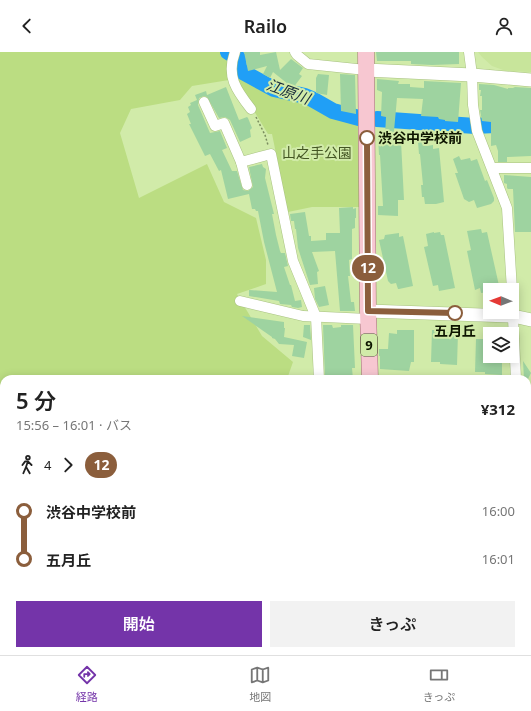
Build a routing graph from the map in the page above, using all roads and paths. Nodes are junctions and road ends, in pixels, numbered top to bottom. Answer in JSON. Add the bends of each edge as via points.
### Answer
{"nodes":[{"id":1,"x":295,"y":52,"type":"edge"},
{"id":2,"x":366,"y":52,"type":"edge"},
{"id":3,"x":469,"y":52,"type":"edge"},
{"id":4,"x":234,"y":55,"type":"edge"},
{"id":5,"x":366,"y":70,"type":"junction"},
{"id":6,"x":472,"y":75,"type":"junction"},
{"id":7,"x":531,"y":80,"type":"edge"},
{"id":8,"x":204,"y":102,"type":"dead end"},
{"id":9,"x":251,"y":109,"type":"joint"},
{"id":10,"x":265,"y":135,"type":"dead end"},
{"id":11,"x":241,"y":162,"type":"junction"},
{"id":12,"x":492,"y":168,"type":"junction"},
{"id":13,"x":531,"y":168,"type":"edge"},
{"id":14,"x":247,"y":185,"type":"dead end"},
{"id":15,"x":512,"y":283,"type":"edge"},
{"id":16,"x":240,"y":301,"type":"dead end"},
{"id":17,"x":368,"y":315,"type":"junction"},
{"id":18,"x":483,"y":316,"type":"edge"},
{"id":19,"x":316,"y":317,"type":"junction"},
{"id":20,"x":519,"y":317,"type":"edge"},
{"id":21,"x":513,"y":319,"type":"edge"},
{"id":22,"x":531,"y":320,"type":"edge"},
{"id":23,"x":319,"y":375,"type":"edge"},
{"id":24,"x":370,"y":375,"type":"edge"},
{"id":25,"x":516,"y":375,"type":"edge"}],
"edges":[{"from":1,"to":5,"type":"street","via":[[308,64]]},
{"from":2,"to":5,"type":"main road","number":"9"},
{"from":3,"to":6,"type":"street"},
{"from":4,"to":9,"type":"street","via":[[232,79]]},
{"from":5,"to":6,"type":"street"},
{"from":5,"to":17,"type":"main road","number":"9"},
{"from":6,"to":7,"type":"street"},
{"from":6,"to":12,"type":"street","via":[[477,131]]},
{"from":8,"to":11,"type":"street","via":[[215,126],[224,123]]},
{"from":9,"to":10,"type":"path"},
{"from":11,"to":14,"type":"street"},
{"from":11,"to":19,"type":"street","via":[[271,154],[293,261]]},
{"from":12,"to":13,"type":"street"},
{"from":12,"to":15,"type":"street","via":[[507,208]]},
{"from":16,"to":19,"type":"street"},
{"from":17,"to":18,"type":"street"},
{"from":17,"to":19,"type":"street"},
{"from":17,"to":24,"type":"main road","number":"9"},
{"from":19,"to":23,"type":"street"},
{"from":20,"to":22,"type":"street"},
{"from":21,"to":25,"type":"street"}]}
